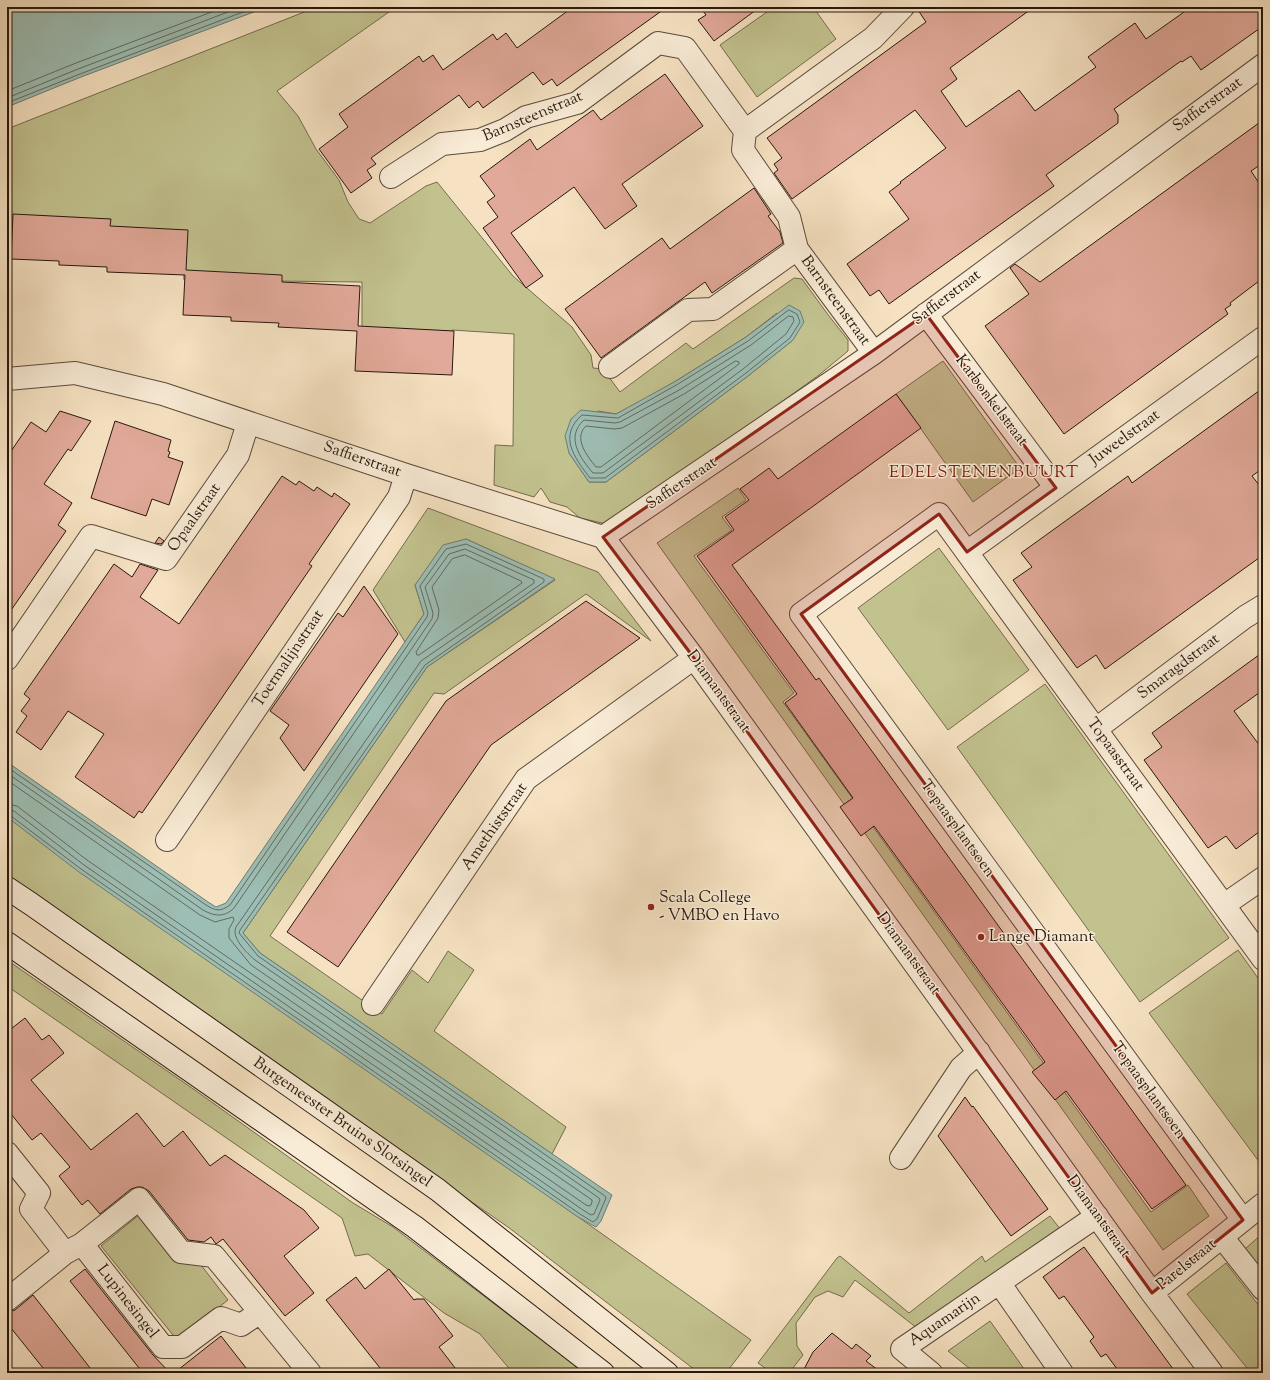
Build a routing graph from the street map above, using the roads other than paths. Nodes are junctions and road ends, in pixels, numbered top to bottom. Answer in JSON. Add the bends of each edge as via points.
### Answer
{"nodes":[{"id":1,"x":903,"y":7,"type":"edge"},
{"id":2,"x":1263,"y":65,"type":"edge"},
{"id":3,"x":745,"y":131,"type":"junction"},
{"id":4,"x":391,"y":177,"type":"dead end"},
{"id":5,"x":797,"y":249,"type":"junction"},
{"id":6,"x":926,"y":314,"type":"junction"},
{"id":7,"x":1263,"y":338,"type":"edge"},
{"id":8,"x":874,"y":353,"type":"junction"},
{"id":9,"x":610,"y":367,"type":"dead end"},
{"id":10,"x":7,"y":380,"type":"edge"},
{"id":11,"x":248,"y":423,"type":"junction"},
{"id":12,"x":406,"y":476,"type":"junction"},
{"id":13,"x":1056,"y":488,"type":"junction"},
{"id":14,"x":603,"y":537,"type":"junction"},
{"id":15,"x":967,"y":552,"type":"junction"},
{"id":16,"x":1263,"y":606,"type":"edge"},
{"id":17,"x":694,"y":658,"type":"junction"},
{"id":18,"x":7,"y":659,"type":"edge"},
{"id":19,"x":1096,"y":729,"type":"junction"},
{"id":20,"x":167,"y":840,"type":"dead end"},
{"id":21,"x":1263,"y":878,"type":"edge"},
{"id":22,"x":7,"y":888,"type":"edge"},
{"id":23,"x":1224,"y":905,"type":"junction"},
{"id":24,"x":7,"y":942,"type":"edge"},
{"id":25,"x":1263,"y":959,"type":"edge"},
{"id":26,"x":373,"y":1004,"type":"dead end"},
{"id":27,"x":978,"y":1052,"type":"junction"},
{"id":28,"x":7,"y":1153,"type":"edge"},
{"id":29,"x":901,"y":1158,"type":"dead end"},
{"id":30,"x":1263,"y":1204,"type":"edge"},
{"id":31,"x":1097,"y":1216,"type":"junction"},
{"id":32,"x":1243,"y":1220,"type":"junction"},
{"id":33,"x":1222,"y":1237,"type":"junction"},
{"id":34,"x":74,"y":1249,"type":"junction"},
{"id":35,"x":1000,"y":1284,"type":"junction"},
{"id":36,"x":1263,"y":1289,"type":"edge"},
{"id":37,"x":1152,"y":1294,"type":"junction"},
{"id":38,"x":7,"y":1300,"type":"edge"},
{"id":39,"x":260,"y":1312,"type":"junction"},
{"id":40,"x":310,"y":1373,"type":"edge"},
{"id":41,"x":603,"y":1373,"type":"edge"},
{"id":42,"x":667,"y":1373,"type":"edge"},
{"id":43,"x":931,"y":1373,"type":"edge"},
{"id":44,"x":1062,"y":1373,"type":"edge"},
{"id":45,"x":1212,"y":1373,"type":"edge"}],
"edges":[{"from":1,"to":3,"type":"street","via":[[873,38]]},
{"from":2,"to":6,"type":"street","name":"Saffierstraat"},
{"from":3,"to":4,"type":"street","name":"Barnsteenstraat","via":[[686,48],[658,43],[577,102],[526,117],[505,130],[480,140],[442,144]]},
{"from":3,"to":5,"type":"street","name":"Barnsteenstraat","via":[[743,150],[789,217]]},
{"from":5,"to":8,"type":"street","name":"Barnsteenstraat"},
{"from":5,"to":9,"type":"street","name":"Barnsteenstraat","via":[[713,310],[688,310]]},
{"from":6,"to":8,"type":"street","name":"Saffierstraat"},
{"from":6,"to":13,"type":"street","name":"Karbonkelstraat"},
{"from":7,"to":13,"type":"street","name":"Juweelstraat"},
{"from":8,"to":14,"type":"street","name":"Saffierstraat"},
{"from":10,"to":11,"type":"street","name":"Saffierstraat","via":[[74,373],[163,394]]},
{"from":11,"to":12,"type":"street","name":"Saffierstraat"},
{"from":11,"to":18,"type":"street","name":"Opaalstraat","via":[[238,455],[166,559],[91,536]]},
{"from":12,"to":14,"type":"street","name":"Saffierstraat"},
{"from":12,"to":20,"type":"street","name":"Toermalijnstraat","via":[[399,497]]},
{"from":13,"to":15,"type":"street","name":"Juweelstraat"},
{"from":14,"to":17,"type":"street","name":"Diamantstraat"},
{"from":15,"to":19,"type":"street","name":"Topaasstraat"},
{"from":15,"to":32,"type":"street","name":"Topaasplantsoen","via":[[939,514],[801,614]]},
{"from":16,"to":19,"type":"street","name":"Smaragdstraat"},
{"from":17,"to":26,"type":"street","name":"Amethiststraat","via":[[526,779]]},
{"from":17,"to":27,"type":"street","name":"Diamantstraat"},
{"from":19,"to":23,"type":"street","name":"Topaasstraat"},
{"from":21,"to":23,"type":"street"},
{"from":22,"to":42,"type":"street","name":"Burgemeester Bruins Slotsingel","via":[[438,1190]]},
{"from":23,"to":25,"type":"street","name":"Topaasstraat"},
{"from":24,"to":41,"type":"street","via":[[415,1227]]},
{"from":27,"to":29,"type":"street","via":[[961,1068]]},
{"from":27,"to":31,"type":"street","name":"Diamantstraat"},
{"from":28,"to":34,"type":"street","name":"Lupinesingel","via":[[39,1192],[31,1209]]},
{"from":30,"to":32,"type":"street","name":"Parelstraat"},
{"from":31,"to":35,"type":"street","name":"Aquamarijn"},
{"from":31,"to":37,"type":"street","name":"Diamantstraat"},
{"from":32,"to":33,"type":"street","name":"Parelstraat"},
{"from":33,"to":36,"type":"street","name":"Parelstraat"},
{"from":33,"to":37,"type":"street","name":"Parelstraat"},
{"from":34,"to":38,"type":"street"},
{"from":34,"to":39,"type":"street","name":"Lupinesingel","via":[[163,1347],[182,1347],[221,1318],[241,1325]]},
{"from":34,"to":39,"type":"street","via":[[138,1199],[182,1252],[214,1256]]},
{"from":35,"to":43,"type":"street","name":"Aquamarijn","via":[[902,1349]]},
{"from":35,"to":44,"type":"street"},
{"from":37,"to":45,"type":"street","name":"Diamantstraat"},
{"from":39,"to":40,"type":"street"}]}
